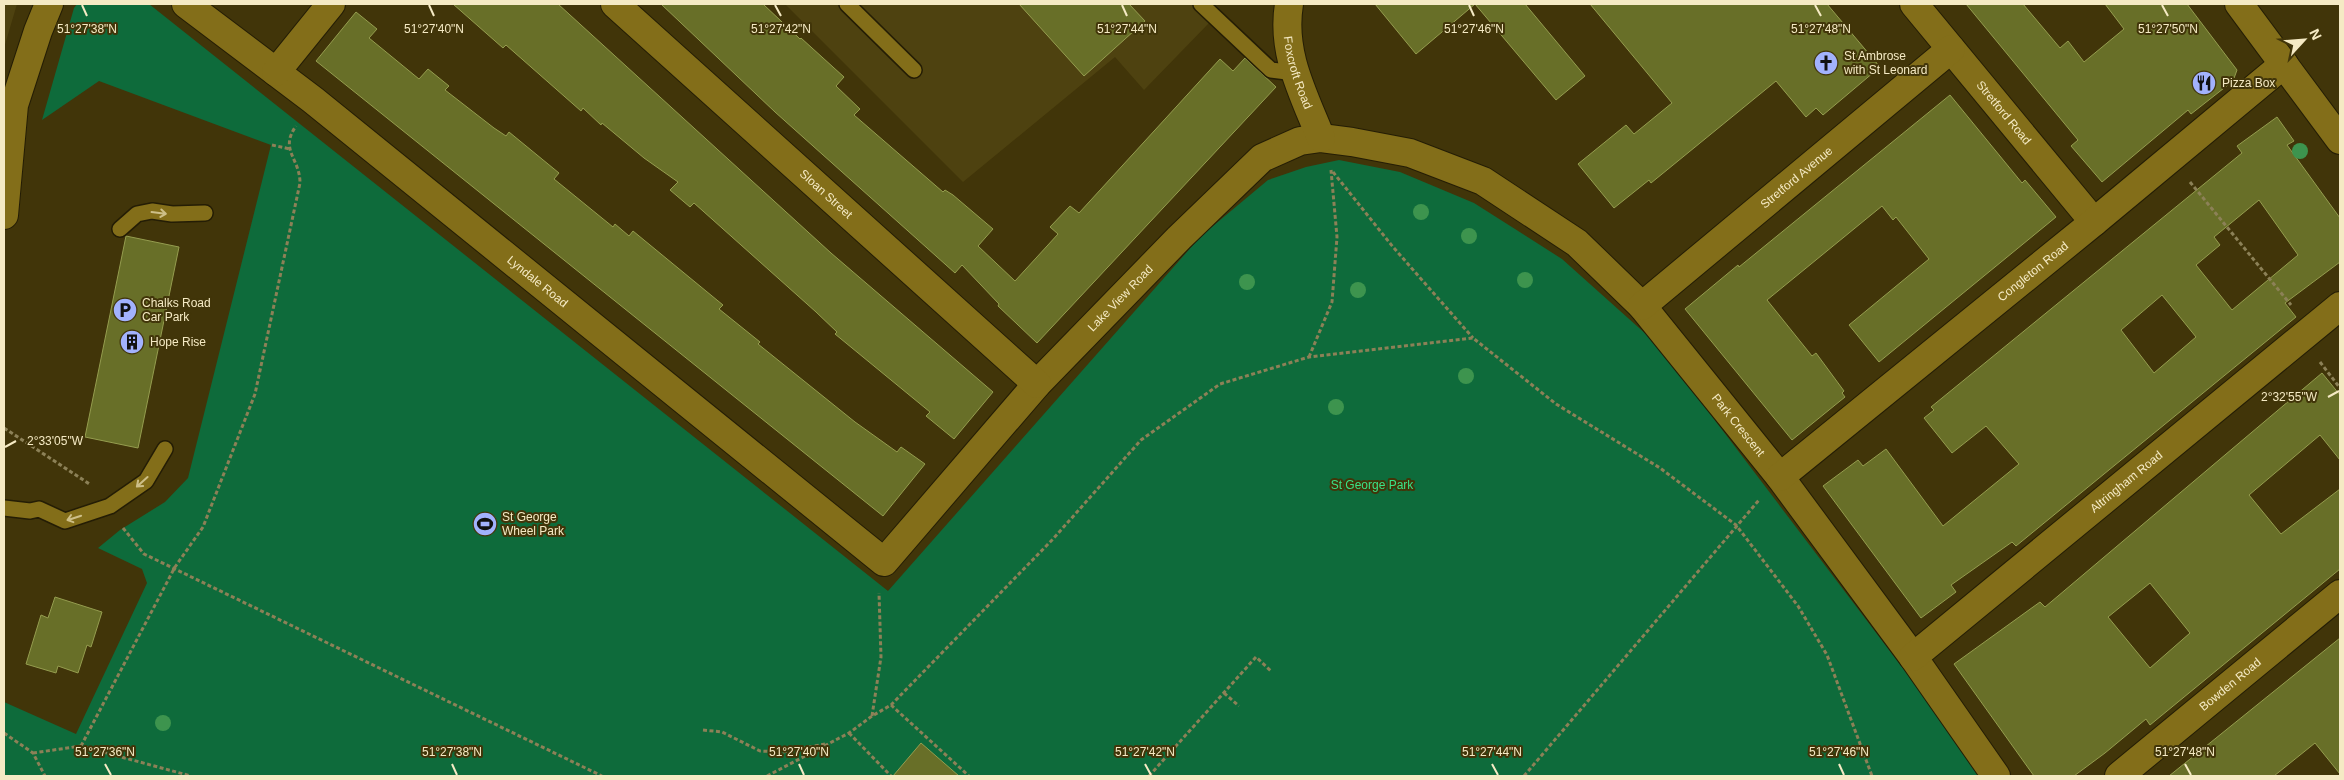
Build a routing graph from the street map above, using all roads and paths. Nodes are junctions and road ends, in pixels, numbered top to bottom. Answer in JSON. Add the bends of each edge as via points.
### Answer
{"nodes":[{"id":1,"x":49,"y":4,"type":"edge"},
{"id":2,"x":186,"y":4,"type":"edge"},
{"id":3,"x":331,"y":4,"type":"edge"},
{"id":4,"x":615,"y":4,"type":"edge"},
{"id":5,"x":847,"y":4,"type":"edge"},
{"id":6,"x":1201,"y":4,"type":"edge"},
{"id":7,"x":1289,"y":4,"type":"edge"},
{"id":8,"x":1914,"y":4,"type":"edge"},
{"id":9,"x":2239,"y":4,"type":"edge"},
{"id":10,"x":1945,"y":42,"type":"junction"},
{"id":11,"x":2284,"y":64,"type":"junction"},
{"id":12,"x":914,"y":70,"type":"dead end"},
{"id":13,"x":276,"y":72,"type":"junction"},
{"id":14,"x":1295,"y":73,"type":"junction"},
{"id":15,"x":313,"y":100,"type":"junction"},
{"id":16,"x":1321,"y":138,"type":"junction"},
{"id":17,"x":2340,"y":140,"type":"edge"},
{"id":18,"x":272,"y":145,"type":"dead end"},
{"id":19,"x":290,"y":149,"type":"junction"},
{"id":20,"x":1410,"y":153,"type":"joint"},
{"id":21,"x":2171,"y":158,"type":"junction"},
{"id":22,"x":1332,"y":170,"type":"junction"},
{"id":23,"x":205,"y":213,"type":"dead end"},
{"id":24,"x":4,"y":215,"type":"edge"},
{"id":25,"x":2094,"y":222,"type":"junction"},
{"id":26,"x":120,"y":229,"type":"dead end"},
{"id":27,"x":1642,"y":306,"type":"junction"},
{"id":28,"x":2340,"y":306,"type":"edge"},
{"id":29,"x":2312,"y":329,"type":"junction"},
{"id":30,"x":1473,"y":338,"type":"junction"},
{"id":31,"x":1309,"y":357,"type":"junction"},
{"id":32,"x":1037,"y":384,"type":"junction"},
{"id":33,"x":165,"y":449,"type":"dead end"},
{"id":34,"x":1780,"y":477,"type":"junction"},
{"id":35,"x":4,"y":508,"type":"edge"},
{"id":36,"x":1736,"y":525,"type":"junction"},
{"id":37,"x":880,"y":558,"type":"junction"},
{"id":38,"x":175,"y":567,"type":"junction"},
{"id":39,"x":2340,"y":594,"type":"edge"},
{"id":40,"x":1913,"y":657,"type":"junction"},
{"id":41,"x":1271,"y":671,"type":"dead end"},
{"id":42,"x":1224,"y":693,"type":"junction"},
{"id":43,"x":891,"y":706,"type":"junction"},
{"id":44,"x":1239,"y":706,"type":"dead end"},
{"id":45,"x":872,"y":716,"type":"junction"},
{"id":46,"x":703,"y":730,"type":"dead end"},
{"id":47,"x":4,"y":733,"type":"edge"},
{"id":48,"x":849,"y":733,"type":"junction"},
{"id":49,"x":828,"y":743,"type":"junction"},
{"id":50,"x":82,"y":746,"type":"junction"},
{"id":51,"x":34,"y":754,"type":"junction"},
{"id":52,"x":45,"y":776,"type":"edge"},
{"id":53,"x":191,"y":776,"type":"edge"},
{"id":54,"x":602,"y":776,"type":"edge"},
{"id":55,"x":768,"y":776,"type":"edge"},
{"id":56,"x":891,"y":776,"type":"edge"},
{"id":57,"x":969,"y":776,"type":"edge"},
{"id":58,"x":1149,"y":776,"type":"edge"},
{"id":59,"x":1524,"y":776,"type":"edge"},
{"id":60,"x":1872,"y":776,"type":"edge"},
{"id":61,"x":1996,"y":776,"type":"edge"},
{"id":62,"x":2118,"y":776,"type":"edge"}],
"edges":[{"from":1,"to":24,"type":"street","via":[[14,105]]},
{"from":2,"to":13,"type":"street","name":"Lyndale Road"},
{"from":3,"to":13,"type":"street"},
{"from":4,"to":32,"type":"street","name":"Sloan Street"},
{"from":5,"to":12,"type":"lane"},
{"from":6,"to":14,"type":"lane","via":[[1271,70]]},
{"from":7,"to":14,"type":"street","name":"Foxcroft Road","via":[[1285,26]]},
{"from":8,"to":10,"type":"street","name":"Stretford Road"},
{"from":9,"to":11,"type":"street"},
{"from":10,"to":25,"type":"street","name":"Stretford Road"},
{"from":10,"to":27,"type":"street","name":"Stretford Avenue"},
{"from":11,"to":17,"type":"street"},
{"from":11,"to":21,"type":"street","name":"Congleton Road"},
{"from":13,"to":15,"type":"street","name":"Lyndale Road"},
{"from":14,"to":16,"type":"street","name":"Foxcroft Road"},
{"from":15,"to":19,"type":"path","via":[[289,136]]},
{"from":15,"to":37,"type":"street","name":"Lyndale Road"},
{"from":16,"to":20,"type":"street","name":"Lake View Road"},
{"from":16,"to":22,"type":"path"},
{"from":16,"to":32,"type":"street","name":"Lake View Road","via":[[1300,141],[1262,158]]},
{"from":18,"to":19,"type":"path"},
{"from":19,"to":38,"type":"path","via":[[300,174],[300,183],[255,394],[203,527]]},
{"from":20,"to":27,"type":"street","name":"Park Crescent","via":[[1483,181],[1506,196],[1577,243]]},
{"from":21,"to":25,"type":"street","name":"Congleton Road"},
{"from":21,"to":29,"type":"path"},
{"from":22,"to":30,"type":"path","via":[[1393,247]]},
{"from":22,"to":31,"type":"path","via":[[1337,237],[1332,302]]},
{"from":26,"to":23,"type":"lane","one_way":true,"via":[[137,214],[152,211]]},
{"from":25,"to":34,"type":"street","name":"Congleton Road"},
{"from":27,"to":34,"type":"street","name":"Park Crescent"},
{"from":28,"to":29,"type":"street","name":"Altringham Road"},
{"from":29,"to":40,"type":"street","name":"Altringham Road"},
{"from":30,"to":31,"type":"path"},
{"from":30,"to":36,"type":"path","via":[[1556,404],[1660,468]]},
{"from":31,"to":43,"type":"path","via":[[1220,384],[1141,440],[1054,539]]},
{"from":32,"to":37,"type":"street","name":"Lake View Road"},
{"from":33,"to":35,"type":"lane","one_way":true,"via":[[146,480],[110,506],[65,521],[39,509]]},
{"from":34,"to":36,"type":"path"},
{"from":34,"to":40,"type":"street","name":"Park Crescent"},
{"from":36,"to":59,"type":"path"},
{"from":36,"to":60,"type":"path","via":[[1798,606],[1827,655]]},
{"from":37,"to":45,"type":"path","via":[[882,657]]},
{"from":38,"to":50,"type":"path"},
{"from":38,"to":54,"type":"path"},
{"from":39,"to":62,"type":"street","name":"Bowden Road"},
{"from":40,"to":61,"type":"street","name":"Park Crescent"},
{"from":41,"to":42,"type":"path","via":[[1256,657]]},
{"from":42,"to":44,"type":"path"},
{"from":42,"to":58,"type":"path"},
{"from":43,"to":45,"type":"path"},
{"from":43,"to":57,"type":"path"},
{"from":45,"to":48,"type":"path"},
{"from":46,"to":49,"type":"path","via":[[722,732],[760,751],[783,752]]},
{"from":47,"to":51,"type":"path"},
{"from":48,"to":49,"type":"path"},
{"from":48,"to":56,"type":"path"},
{"from":49,"to":55,"type":"path"},
{"from":50,"to":51,"type":"path"},
{"from":50,"to":53,"type":"path"},
{"from":51,"to":52,"type":"path"}]}
